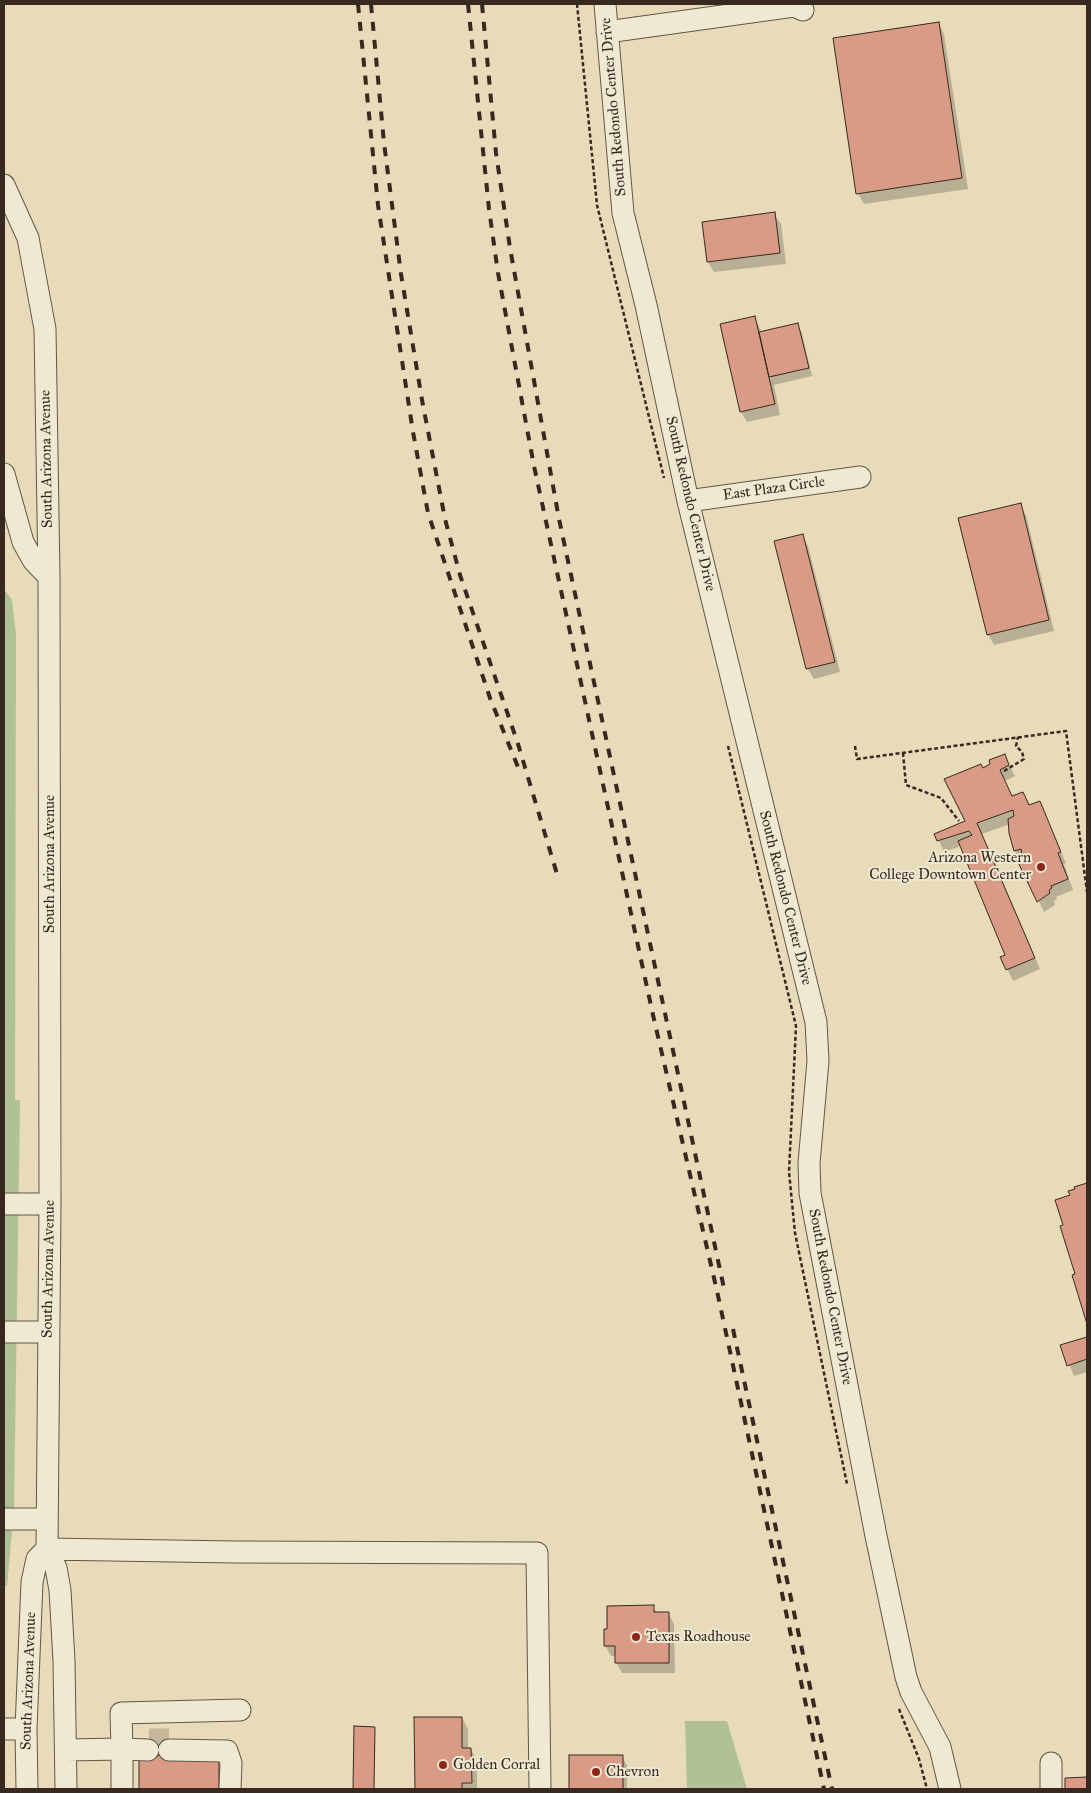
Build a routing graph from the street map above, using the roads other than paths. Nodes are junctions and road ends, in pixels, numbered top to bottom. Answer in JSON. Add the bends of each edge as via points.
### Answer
{"nodes":[{"id":1,"x":605,"y":4,"type":"edge"},
{"id":2,"x":803,"y":10,"type":"dead end"},
{"id":3,"x":607,"y":32,"type":"junction"},
{"id":4,"x":4,"y":186,"type":"edge"},
{"id":5,"x":4,"y":474,"type":"edge"},
{"id":6,"x":860,"y":477,"type":"dead end"},
{"id":7,"x":688,"y":501,"type":"junction"},
{"id":8,"x":49,"y":577,"type":"junction"},
{"id":9,"x":4,"y":1204,"type":"edge"},
{"id":10,"x":50,"y":1204,"type":"junction"},
{"id":11,"x":4,"y":1332,"type":"edge"},
{"id":12,"x":48,"y":1332,"type":"junction"},
{"id":13,"x":47,"y":1519,"type":"junction"},
{"id":14,"x":4,"y":1520,"type":"edge"},
{"id":15,"x":47,"y":1548,"type":"junction"},
{"id":16,"x":240,"y":1710,"type":"dead end"},
{"id":17,"x":4,"y":1729,"type":"edge"},
{"id":18,"x":26,"y":1729,"type":"junction"},
{"id":19,"x":155,"y":1746,"type":"junction"},
{"id":20,"x":66,"y":1750,"type":"junction"},
{"id":21,"x":1052,"y":1763,"type":"dead end"},
{"id":22,"x":26,"y":1789,"type":"edge"},
{"id":23,"x":66,"y":1789,"type":"edge"},
{"id":24,"x":122,"y":1789,"type":"edge"},
{"id":25,"x":230,"y":1789,"type":"edge"},
{"id":26,"x":540,"y":1789,"type":"edge"},
{"id":27,"x":950,"y":1789,"type":"edge"},
{"id":28,"x":1051,"y":1789,"type":"edge"}],
"edges":[{"from":1,"to":3,"type":"street","name":"South Redondo Center Drive"},
{"from":2,"to":3,"type":"street","via":[[794,6]]},
{"from":3,"to":7,"type":"street","name":"South Redondo Center Drive","via":[[623,212]]},
{"from":4,"to":8,"type":"street","name":"South Arizona Avenue","via":[[28,238],[45,329]]},
{"from":5,"to":8,"type":"street","via":[[24,542],[33,560]]},
{"from":6,"to":7,"type":"street","name":"East Plaza Circle"},
{"from":7,"to":27,"type":"street","name":"South Redondo Center Drive","via":[[816,1022],[818,1061],[809,1163],[810,1193],[876,1536],[906,1676],[940,1747]]},
{"from":8,"to":10,"type":"street","name":"South Arizona Avenue"},
{"from":9,"to":10,"type":"street"},
{"from":10,"to":12,"type":"street","name":"South Arizona Avenue"},
{"from":11,"to":12,"type":"street"},
{"from":12,"to":13,"type":"street","name":"South Arizona Avenue"},
{"from":13,"to":14,"type":"street"},
{"from":13,"to":15,"type":"street","name":"South Arizona Avenue"},
{"from":15,"to":18,"type":"street","name":"South Arizona Avenue","via":[[37,1560],[32,1582]]},
{"from":15,"to":20,"type":"street","name":"South Arizona Avenue","via":[[56,1568],[60,1590]]},
{"from":15,"to":26,"type":"street","via":[[536,1553]]},
{"from":16,"to":19,"type":"street","via":[[121,1713]]},
{"from":17,"to":18,"type":"street"},
{"from":18,"to":22,"type":"street","name":"South Arizona Avenue"},
{"from":19,"to":20,"type":"street"},
{"from":19,"to":24,"type":"street"},
{"from":19,"to":25,"type":"street","via":[[227,1751]]},
{"from":20,"to":23,"type":"street","name":"South Arizona Avenue"},
{"from":21,"to":28,"type":"street"}]}
